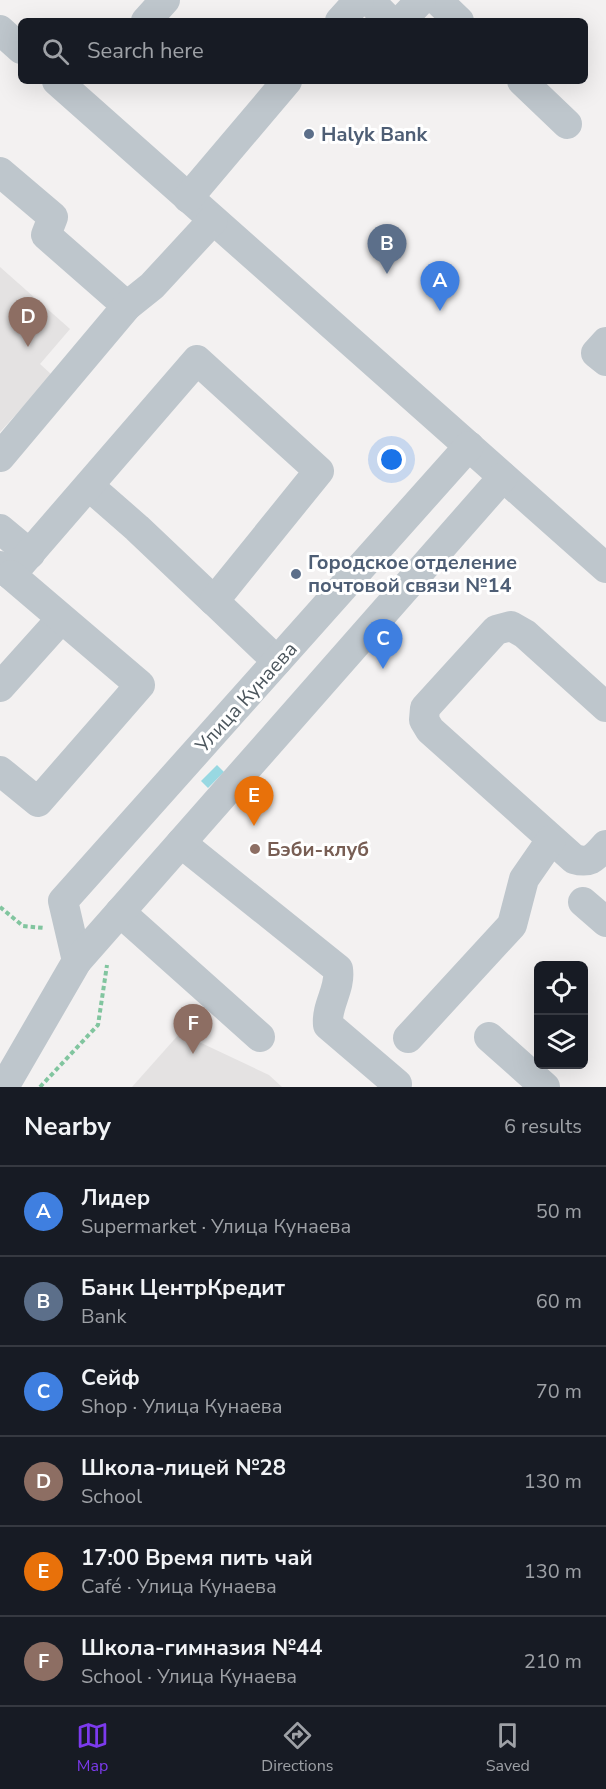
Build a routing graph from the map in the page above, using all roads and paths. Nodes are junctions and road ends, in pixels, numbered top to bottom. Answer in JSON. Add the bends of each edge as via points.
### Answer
{"nodes":[{"id":1,"x":165,"y":0,"type":"edge"},
{"id":2,"x":359,"y":0,"type":"edge"},
{"id":3,"x":369,"y":0,"type":"edge"},
{"id":4,"x":421,"y":0,"type":"edge"},
{"id":5,"x":437,"y":0,"type":"edge"},
{"id":6,"x":149,"y":18,"type":"edge"},
{"id":7,"x":343,"y":18,"type":"edge"},
{"id":8,"x":387,"y":18,"type":"edge"},
{"id":9,"x":404,"y":18,"type":"edge"},
{"id":10,"x":456,"y":18,"type":"edge"},
{"id":11,"x":0,"y":30,"type":"edge"},
{"id":12,"x":18,"y":46,"type":"edge"},
{"id":13,"x":284,"y":84,"type":"edge"},
{"id":14,"x":525,"y":84,"type":"edge"},
{"id":15,"x":75,"y":87,"type":"edge"},
{"id":16,"x":567,"y":124,"type":"dead end"},
{"id":17,"x":0,"y":172,"type":"edge"},
{"id":18,"x":188,"y":198,"type":"junction"},
{"id":19,"x":213,"y":220,"type":"junction"},
{"id":20,"x":127,"y":306,"type":"junction"},
{"id":21,"x":606,"y":342,"type":"edge"},
{"id":22,"x":606,"y":361,"type":"edge"},
{"id":23,"x":469,"y":446,"type":"junction"},
{"id":24,"x":0,"y":457,"type":"edge"},
{"id":25,"x":503,"y":477,"type":"junction"},
{"id":26,"x":89,"y":486,"type":"junction"},
{"id":27,"x":0,"y":529,"type":"edge"},
{"id":28,"x":14,"y":565,"type":"edge"},
{"id":29,"x":606,"y":568,"type":"edge"},
{"id":30,"x":214,"y":601,"type":"junction"},
{"id":31,"x":62,"y":619,"type":"junction"},
{"id":32,"x":277,"y":661,"type":"junction"},
{"id":33,"x":0,"y":687,"type":"edge"},
{"id":34,"x":606,"y":707,"type":"edge"},
{"id":35,"x":0,"y":771,"type":"edge"},
{"id":36,"x":551,"y":840,"type":"junction"},
{"id":37,"x":181,"y":843,"type":"junction"},
{"id":38,"x":599,"y":862,"type":"edge"},
{"id":39,"x":583,"y":902,"type":"dead end"},
{"id":40,"x":111,"y":922,"type":"junction"},
{"id":41,"x":606,"y":922,"type":"edge"},
{"id":42,"x":77,"y":961,"type":"junction"},
{"id":43,"x":260,"y":1037,"type":"dead end"},
{"id":44,"x":489,"y":1037,"type":"dead end"},
{"id":45,"x":408,"y":1038,"type":"dead end"},
{"id":46,"x":397,"y":1084,"type":"dead end"},
{"id":47,"x":4,"y":1087,"type":"edge"},
{"id":48,"x":40,"y":1087,"type":"edge"},
{"id":49,"x":545,"y":1087,"type":"edge"}],
"edges":[{"from":1,"to":6,"type":"street"},
{"from":2,"to":7,"type":"street"},
{"from":3,"to":8,"type":"street"},
{"from":4,"to":9,"type":"street"},
{"from":5,"to":10,"type":"street"},
{"from":11,"to":12,"type":"street"},
{"from":13,"to":18,"type":"street"},
{"from":14,"to":16,"type":"street"},
{"from":15,"to":18,"type":"street"},
{"from":17,"to":20,"type":"street","via":[[53,217],[46,235]]},
{"from":18,"to":19,"type":"street"},
{"from":19,"to":20,"type":"street","via":[[152,286]]},
{"from":19,"to":23,"type":"street"},
{"from":20,"to":24,"type":"street"},
{"from":21,"to":22,"type":"street","via":[[596,352]]},
{"from":23,"to":25,"type":"street"},
{"from":23,"to":32,"type":"street","name":"Улица Кунаева"},
{"from":25,"to":29,"type":"street"},
{"from":25,"to":37,"type":"street"},
{"from":26,"to":28,"type":"street"},
{"from":26,"to":30,"type":"street"},
{"from":26,"to":30,"type":"street","via":[[197,360],[319,471]]},
{"from":27,"to":28,"type":"street"},
{"from":28,"to":31,"type":"street"},
{"from":30,"to":32,"type":"street"},
{"from":31,"to":33,"type":"street"},
{"from":31,"to":35,"type":"street","via":[[140,685],[38,802]]},
{"from":32,"to":42,"type":"street","name":"Улица Кунаева","via":[[63,901]]},
{"from":34,"to":36,"type":"street","via":[[511,626],[496,630],[425,708],[424,720],[430,730]]},
{"from":36,"to":38,"type":"street","via":[[574,859]]},
{"from":36,"to":45,"type":"street","via":[[524,879],[512,925]]},
{"from":37,"to":40,"type":"street"},
{"from":37,"to":46,"type":"street","via":[[338,969],[328,1025]]},
{"from":39,"to":41,"type":"street"},
{"from":40,"to":42,"type":"street"},
{"from":40,"to":43,"type":"street"},
{"from":40,"to":48,"type":"path","via":[[98,1024]]},
{"from":42,"to":47,"type":"street"},
{"from":44,"to":49,"type":"street"}]}
